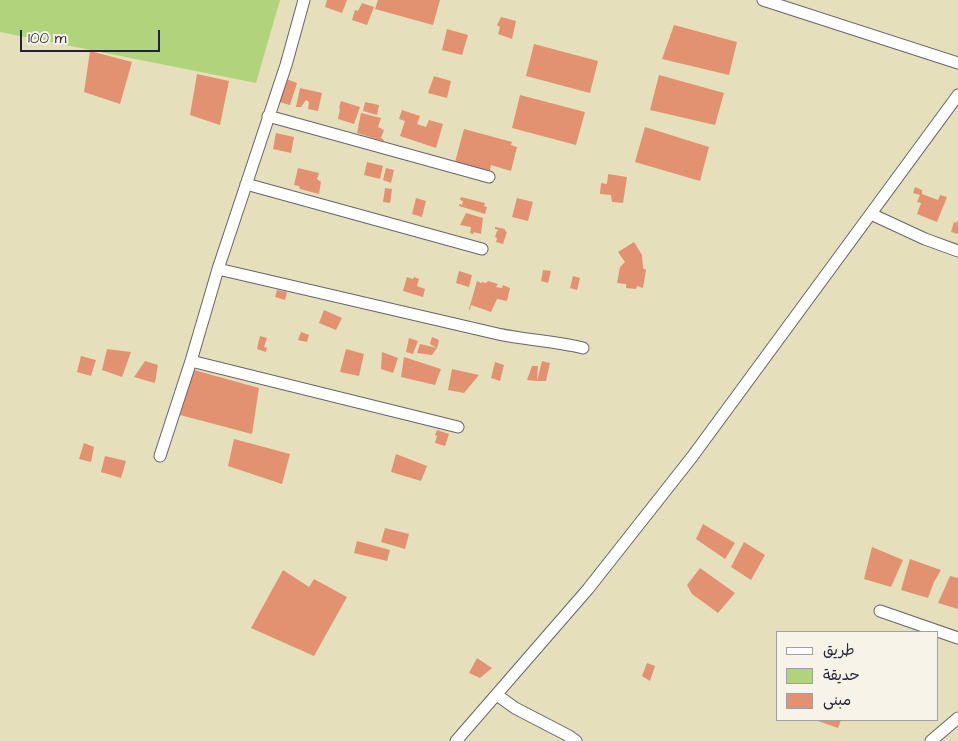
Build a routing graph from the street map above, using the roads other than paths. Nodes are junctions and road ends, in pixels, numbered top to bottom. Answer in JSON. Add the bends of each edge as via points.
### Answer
{"nodes":[{"id":1,"x":304,"y":0,"type":"edge"},
{"id":2,"x":764,"y":0,"type":"edge"},
{"id":3,"x":958,"y":63,"type":"edge"},
{"id":4,"x":958,"y":95,"type":"edge"},
{"id":5,"x":268,"y":116,"type":"junction"},
{"id":6,"x":489,"y":177,"type":"dead end"},
{"id":7,"x":246,"y":184,"type":"junction"},
{"id":8,"x":871,"y":214,"type":"junction"},
{"id":9,"x":482,"y":249,"type":"dead end"},
{"id":10,"x":958,"y":251,"type":"edge"},
{"id":11,"x":218,"y":268,"type":"junction"},
{"id":12,"x":582,"y":348,"type":"dead end"},
{"id":13,"x":191,"y":361,"type":"junction"},
{"id":14,"x":458,"y":427,"type":"dead end"},
{"id":15,"x":160,"y":456,"type":"dead end"},
{"id":16,"x":880,"y":611,"type":"dead end"},
{"id":17,"x":938,"y":631,"type":"edge"},
{"id":18,"x":938,"y":631,"type":"edge"},
{"id":19,"x":958,"y":638,"type":"edge"},
{"id":20,"x":497,"y":695,"type":"junction"},
{"id":21,"x":958,"y":718,"type":"edge"},
{"id":22,"x":456,"y":741,"type":"edge"},
{"id":23,"x":576,"y":741,"type":"edge"},
{"id":24,"x":930,"y":741,"type":"edge"}],
"edges":[{"from":1,"to":5,"type":"street"},
{"from":2,"to":3,"type":"street"},
{"from":4,"to":8,"type":"street"},
{"from":5,"to":6,"type":"street"},
{"from":5,"to":7,"type":"street"},
{"from":7,"to":9,"type":"street"},
{"from":7,"to":11,"type":"street"},
{"from":8,"to":10,"type":"street"},
{"from":8,"to":20,"type":"street","via":[[692,457],[588,589]]},
{"from":11,"to":12,"type":"street","via":[[512,337]]},
{"from":11,"to":13,"type":"street"},
{"from":13,"to":14,"type":"street"},
{"from":13,"to":15,"type":"street"},
{"from":16,"to":18,"type":"street"},
{"from":17,"to":19,"type":"street"},
{"from":20,"to":22,"type":"street"},
{"from":20,"to":23,"type":"street","via":[[514,708]]},
{"from":21,"to":24,"type":"street"}]}
